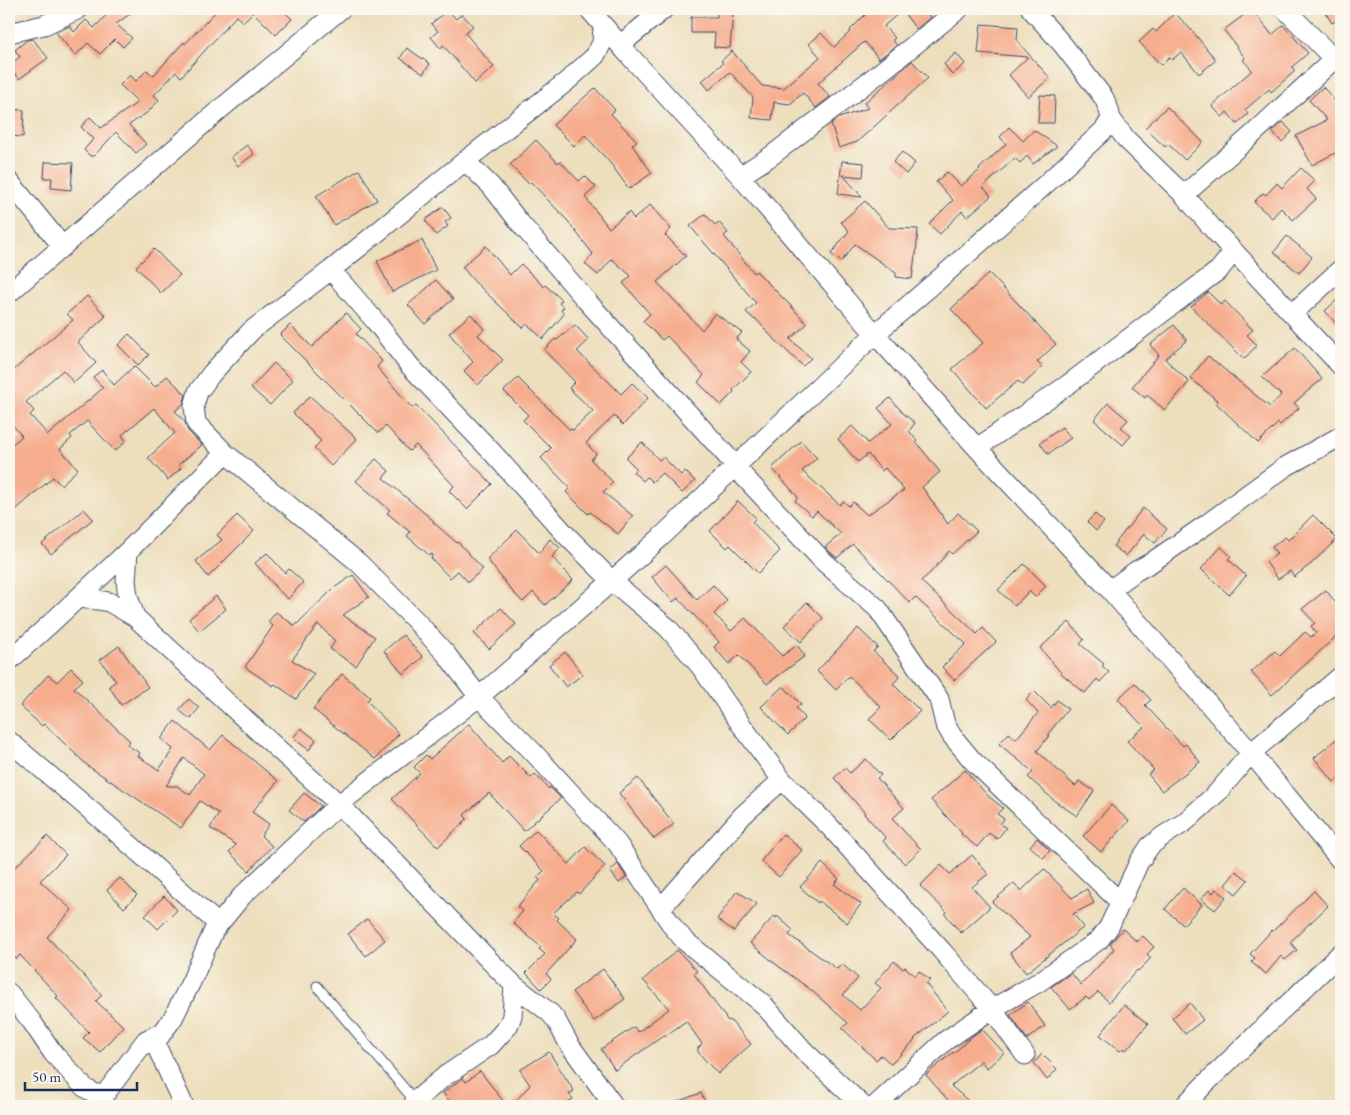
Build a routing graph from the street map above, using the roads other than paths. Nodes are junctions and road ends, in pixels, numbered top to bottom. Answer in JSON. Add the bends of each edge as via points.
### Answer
{"nodes":[{"id":1,"x":79,"y":9,"type":"edge"},
{"id":2,"x":341,"y":9,"type":"edge"},
{"id":3,"x":589,"y":9,"type":"edge"},
{"id":4,"x":664,"y":9,"type":"edge"},
{"id":5,"x":959,"y":9,"type":"edge"},
{"id":6,"x":1031,"y":9,"type":"edge"},
{"id":7,"x":1285,"y":9,"type":"edge"},
{"id":8,"x":603,"y":26,"type":"junction"},
{"id":9,"x":9,"y":32,"type":"edge"},
{"id":10,"x":622,"y":47,"type":"junction"},
{"id":11,"x":595,"y":56,"type":"junction"},
{"id":12,"x":1111,"y":119,"type":"junction"},
{"id":13,"x":465,"y":161,"type":"junction"},
{"id":14,"x":740,"y":176,"type":"junction"},
{"id":15,"x":9,"y":181,"type":"edge"},
{"id":16,"x":1184,"y":195,"type":"junction"},
{"id":17,"x":63,"y":247,"type":"junction"},
{"id":18,"x":1234,"y":251,"type":"junction"},
{"id":19,"x":1341,"y":268,"type":"edge"},
{"id":20,"x":331,"y":270,"type":"junction"},
{"id":21,"x":9,"y":294,"type":"edge"},
{"id":22,"x":1293,"y":313,"type":"junction"},
{"id":23,"x":875,"y":334,"type":"junction"},
{"id":24,"x":1341,"y":366,"type":"edge"},
{"id":25,"x":1341,"y":436,"type":"edge"},
{"id":26,"x":977,"y":448,"type":"junction"},
{"id":27,"x":225,"y":453,"type":"junction"},
{"id":28,"x":735,"y":467,"type":"junction"},
{"id":29,"x":128,"y":551,"type":"junction"},
{"id":30,"x":612,"y":581,"type":"junction"},
{"id":31,"x":1110,"y":590,"type":"junction"},
{"id":32,"x":78,"y":598,"type":"junction"},
{"id":33,"x":135,"y":617,"type":"junction"},
{"id":34,"x":9,"y":661,"type":"edge"},
{"id":35,"x":1341,"y":676,"type":"edge"},
{"id":36,"x":479,"y":697,"type":"junction"},
{"id":37,"x":9,"y":741,"type":"edge"},
{"id":38,"x":1252,"y":753,"type":"junction"},
{"id":39,"x":782,"y":780,"type":"junction"},
{"id":40,"x":339,"y":804,"type":"junction"},
{"id":41,"x":1341,"y":861,"type":"edge"},
{"id":42,"x":1120,"y":902,"type":"junction"},
{"id":43,"x":661,"y":908,"type":"junction"},
{"id":44,"x":218,"y":924,"type":"junction"},
{"id":45,"x":1341,"y":953,"type":"edge"},
{"id":46,"x":514,"y":985,"type":"junction"},
{"id":47,"x":317,"y":986,"type":"dead end"},
{"id":48,"x":9,"y":992,"type":"edge"},
{"id":49,"x":992,"y":1009,"type":"junction"},
{"id":50,"x":164,"y":1031,"type":"junction"},
{"id":51,"x":1025,"y":1054,"type":"dead end"},
{"id":52,"x":416,"y":1104,"type":"edge"},
{"id":53,"x":184,"y":1106,"type":"edge"},
{"id":54,"x":614,"y":1106,"type":"edge"},
{"id":55,"x":862,"y":1106,"type":"edge"},
{"id":56,"x":875,"y":1106,"type":"edge"},
{"id":57,"x":1184,"y":1106,"type":"edge"}],
"edges":[{"from":1,"to":9,"type":"street","via":[[44,26]]},
{"from":2,"to":17,"type":"street","via":[[218,111]]},
{"from":3,"to":8,"type":"street"},
{"from":4,"to":10,"type":"street"},
{"from":5,"to":14,"type":"street","via":[[779,150]]},
{"from":6,"to":12,"type":"street","via":[[1063,44],[1104,98]]},
{"from":7,"to":16,"type":"street","via":[[1325,50],[1331,62]]},
{"from":8,"to":10,"type":"street"},
{"from":8,"to":11,"type":"street","via":[[602,43]]},
{"from":10,"to":11,"type":"street"},
{"from":10,"to":14,"type":"street"},
{"from":11,"to":13,"type":"street"},
{"from":12,"to":16,"type":"street","via":[[1126,139]]},
{"from":12,"to":23,"type":"street","via":[[1104,130],[1048,182]]},
{"from":13,"to":20,"type":"street"},
{"from":13,"to":28,"type":"street","via":[[491,186],[586,300]]},
{"from":14,"to":23,"type":"street"},
{"from":15,"to":17,"type":"street"},
{"from":16,"to":18,"type":"street"},
{"from":17,"to":21,"type":"street"},
{"from":18,"to":22,"type":"street"},
{"from":18,"to":26,"type":"street","via":[[1219,270],[1070,383]]},
{"from":19,"to":22,"type":"street"},
{"from":20,"to":27,"type":"street","via":[[252,330],[198,392],[194,406],[196,423]]},
{"from":20,"to":30,"type":"street","via":[[410,366]]},
{"from":22,"to":24,"type":"street"},
{"from":23,"to":26,"type":"street"},
{"from":23,"to":28,"type":"street"},
{"from":25,"to":31,"type":"street","via":[[1285,467]]},
{"from":26,"to":31,"type":"street"},
{"from":27,"to":29,"type":"street"},
{"from":27,"to":36,"type":"street","via":[[359,563],[446,654]]},
{"from":28,"to":30,"type":"street"},
{"from":28,"to":42,"type":"street","via":[[822,560],[878,610],[939,699],[945,724],[952,736],[973,761]]},
{"from":29,"to":32,"type":"street"},
{"from":29,"to":33,"type":"street","via":[[126,581]]},
{"from":30,"to":36,"type":"street"},
{"from":30,"to":39,"type":"street","via":[[668,628],[696,660]]},
{"from":31,"to":38,"type":"street"},
{"from":32,"to":33,"type":"street","via":[[109,602]]},
{"from":32,"to":34,"type":"street"},
{"from":33,"to":40,"type":"street"},
{"from":35,"to":38,"type":"street"},
{"from":36,"to":40,"type":"street"},
{"from":36,"to":43,"type":"street","via":[[617,843]]},
{"from":37,"to":44,"type":"street"},
{"from":38,"to":41,"type":"street"},
{"from":38,"to":42,"type":"street","via":[[1217,794],[1150,846]]},
{"from":39,"to":43,"type":"street","via":[[743,816]]},
{"from":39,"to":49,"type":"street","via":[[830,828]]},
{"from":40,"to":44,"type":"street","via":[[242,896]]},
{"from":40,"to":46,"type":"street"},
{"from":42,"to":49,"type":"street","via":[[1116,915],[1099,940],[1039,982]]},
{"from":43,"to":55,"type":"street","via":[[685,941],[762,1003],[804,1052]]},
{"from":44,"to":50,"type":"street","via":[[187,991]]},
{"from":45,"to":57,"type":"street"},
{"from":46,"to":52,"type":"street","via":[[512,1016],[508,1026],[491,1045],[445,1076]]},
{"from":46,"to":54,"type":"street","via":[[556,1020],[569,1044]]},
{"from":47,"to":52,"type":"lane"},
{"from":48,"to":50,"type":"street","via":[[54,1053],[95,1094],[105,1094],[146,1040]]},
{"from":49,"to":51,"type":"street"},
{"from":49,"to":56,"type":"street","via":[[945,1041]]},
{"from":50,"to":53,"type":"street","via":[[155,1043]]}]}
